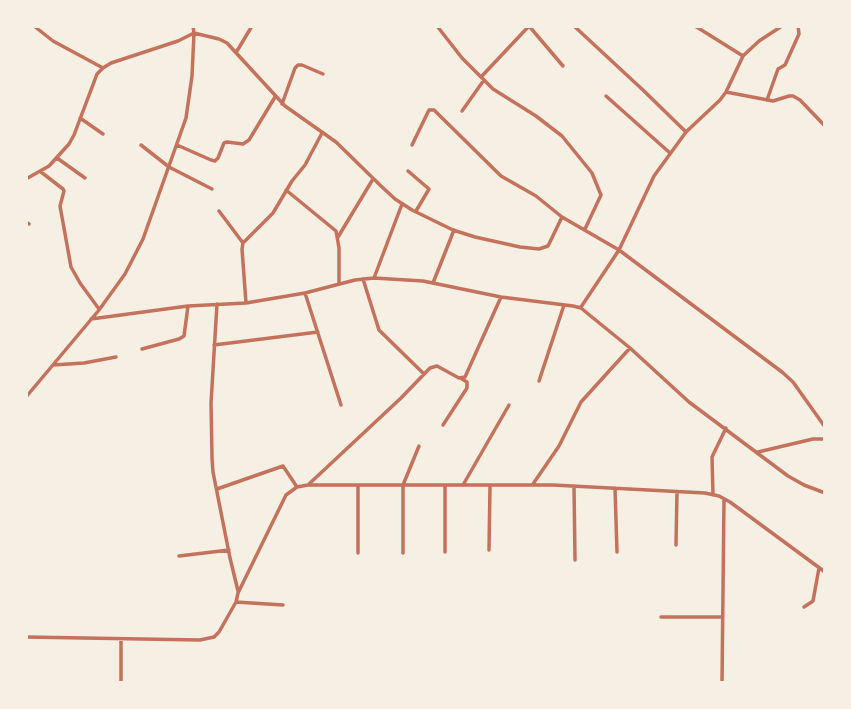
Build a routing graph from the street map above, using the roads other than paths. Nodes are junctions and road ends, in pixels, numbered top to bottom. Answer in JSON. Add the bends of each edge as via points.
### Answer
{"nodes":[{"id":1,"x":34,"y":26,"type":"edge"},
{"id":2,"x":193,"y":26,"type":"edge"},
{"id":3,"x":252,"y":26,"type":"edge"},
{"id":4,"x":437,"y":26,"type":"edge"},
{"id":5,"x":574,"y":26,"type":"edge"},
{"id":6,"x":695,"y":26,"type":"edge"},
{"id":7,"x":782,"y":26,"type":"edge"},
{"id":8,"x":798,"y":26,"type":"edge"},
{"id":9,"x":194,"y":33,"type":"junction"},
{"id":10,"x":236,"y":52,"type":"junction"},
{"id":11,"x":743,"y":56,"type":"junction"},
{"id":12,"x":563,"y":66,"type":"dead end"},
{"id":13,"x":103,"y":68,"type":"junction"},
{"id":14,"x":323,"y":74,"type":"dead end"},
{"id":15,"x":482,"y":78,"type":"junction"},
{"id":16,"x":726,"y":92,"type":"junction"},
{"id":17,"x":606,"y":96,"type":"dead end"},
{"id":18,"x":275,"y":97,"type":"junction"},
{"id":19,"x":767,"y":100,"type":"junction"},
{"id":20,"x":282,"y":104,"type":"junction"},
{"id":21,"x":462,"y":111,"type":"dead end"},
{"id":22,"x":80,"y":118,"type":"junction"},
{"id":23,"x":825,"y":126,"type":"edge"},
{"id":24,"x":322,"y":132,"type":"junction"},
{"id":25,"x":686,"y":132,"type":"junction"},
{"id":26,"x":103,"y":134,"type":"dead end"},
{"id":27,"x":141,"y":145,"type":"dead end"},
{"id":28,"x":177,"y":145,"type":"junction"},
{"id":29,"x":412,"y":145,"type":"dead end"},
{"id":30,"x":671,"y":154,"type":"junction"},
{"id":31,"x":57,"y":158,"type":"junction"},
{"id":32,"x":169,"y":167,"type":"junction"},
{"id":33,"x":408,"y":171,"type":"dead end"},
{"id":34,"x":41,"y":172,"type":"junction"},
{"id":35,"x":85,"y":178,"type":"dead end"},
{"id":36,"x":26,"y":179,"type":"edge"},
{"id":37,"x":373,"y":179,"type":"junction"},
{"id":38,"x":212,"y":189,"type":"dead end"},
{"id":39,"x":286,"y":190,"type":"junction"},
{"id":40,"x":402,"y":204,"type":"junction"},
{"id":41,"x":219,"y":211,"type":"dead end"},
{"id":42,"x":416,"y":212,"type":"junction"},
{"id":43,"x":562,"y":217,"type":"junction"},
{"id":44,"x":585,"y":229,"type":"junction"},
{"id":45,"x":454,"y":230,"type":"junction"},
{"id":46,"x":338,"y":237,"type":"junction"},
{"id":47,"x":243,"y":243,"type":"junction"},
{"id":48,"x":619,"y":250,"type":"junction"},
{"id":49,"x":374,"y":278,"type":"junction"},
{"id":50,"x":363,"y":279,"type":"junction"},
{"id":51,"x":433,"y":283,"type":"junction"},
{"id":52,"x":339,"y":284,"type":"junction"},
{"id":53,"x":305,"y":293,"type":"junction"},
{"id":54,"x":501,"y":297,"type":"junction"},
{"id":55,"x":246,"y":303,"type":"junction"},
{"id":56,"x":217,"y":304,"type":"junction"},
{"id":57,"x":564,"y":304,"type":"junction"},
{"id":58,"x":188,"y":306,"type":"junction"},
{"id":59,"x":581,"y":308,"type":"junction"},
{"id":60,"x":99,"y":310,"type":"junction"},
{"id":61,"x":92,"y":319,"type":"junction"},
{"id":62,"x":318,"y":332,"type":"junction"},
{"id":63,"x":214,"y":345,"type":"junction"},
{"id":64,"x":630,"y":348,"type":"junction"},
{"id":65,"x":142,"y":349,"type":"dead end"},
{"id":66,"x":116,"y":357,"type":"dead end"},
{"id":67,"x":53,"y":365,"type":"junction"},
{"id":68,"x":424,"y":374,"type":"junction"},
{"id":69,"x":462,"y":379,"type":"junction"},
{"id":70,"x":539,"y":382,"type":"dead end"},
{"id":71,"x":26,"y":397,"type":"edge"},
{"id":72,"x":341,"y":405,"type":"dead end"},
{"id":73,"x":509,"y":405,"type":"dead end"},
{"id":74,"x":443,"y":425,"type":"dead end"},
{"id":75,"x":825,"y":427,"type":"edge"},
{"id":76,"x":726,"y":428,"type":"junction"},
{"id":77,"x":825,"y":439,"type":"edge"},
{"id":78,"x":419,"y":446,"type":"dead end"},
{"id":79,"x":758,"y":452,"type":"junction"},
{"id":80,"x":533,"y":484,"type":"junction"},
{"id":81,"x":308,"y":485,"type":"junction"},
{"id":82,"x":358,"y":485,"type":"junction"},
{"id":83,"x":403,"y":485,"type":"junction"},
{"id":84,"x":445,"y":485,"type":"junction"},
{"id":85,"x":463,"y":485,"type":"junction"},
{"id":86,"x":490,"y":485,"type":"junction"},
{"id":87,"x":574,"y":486,"type":"junction"},
{"id":88,"x":297,"y":487,"type":"junction"},
{"id":89,"x":614,"y":488,"type":"junction"},
{"id":90,"x":217,"y":489,"type":"junction"},
{"id":91,"x":677,"y":492,"type":"junction"},
{"id":92,"x":825,"y":493,"type":"edge"},
{"id":93,"x":713,"y":495,"type":"junction"},
{"id":94,"x":724,"y":499,"type":"junction"},
{"id":95,"x":676,"y":545,"type":"dead end"},
{"id":96,"x":229,"y":550,"type":"junction"},
{"id":97,"x":489,"y":550,"type":"dead end"},
{"id":98,"x":445,"y":552,"type":"dead end"},
{"id":99,"x":617,"y":552,"type":"dead end"},
{"id":100,"x":403,"y":553,"type":"dead end"},
{"id":101,"x":358,"y":554,"type":"dead end"},
{"id":102,"x":179,"y":556,"type":"dead end"},
{"id":103,"x":575,"y":561,"type":"dead end"},
{"id":104,"x":819,"y":568,"type":"junction"},
{"id":105,"x":825,"y":572,"type":"edge"},
{"id":106,"x":239,"y":593,"type":"junction"},
{"id":107,"x":236,"y":602,"type":"junction"},
{"id":108,"x":283,"y":605,"type":"dead end"},
{"id":109,"x":804,"y":607,"type":"dead end"},
{"id":110,"x":661,"y":617,"type":"dead end"},
{"id":111,"x":722,"y":617,"type":"junction"},
{"id":112,"x":26,"y":637,"type":"edge"},
{"id":113,"x":121,"y":639,"type":"junction"},
{"id":114,"x":121,"y":683,"type":"edge"},
{"id":115,"x":722,"y":683,"type":"edge"}],
"edges":[{"from":1,"to":13,"type":"street"},
{"from":2,"to":9,"type":"street"},
{"from":3,"to":10,"type":"street"},
{"from":4,"to":15,"type":"street"},
{"from":5,"to":25,"type":"street"},
{"from":6,"to":11,"type":"street"},
{"from":7,"to":11,"type":"street"},
{"from":8,"to":19,"type":"street","via":[[799,34],[785,65],[778,69]]},
{"from":9,"to":10,"type":"street","via":[[219,39]]},
{"from":9,"to":13,"type":"street"},
{"from":9,"to":28,"type":"street","via":[[191,86]]},
{"from":10,"to":18,"type":"street"},
{"from":11,"to":16,"type":"street"},
{"from":12,"to":15,"type":"street","via":[[529,26]]},
{"from":13,"to":22,"type":"street"},
{"from":14,"to":20,"type":"street","via":[[298,65]]},
{"from":15,"to":21,"type":"street"},
{"from":15,"to":44,"type":"street","via":[[562,136],[592,173],[601,195]]},
{"from":16,"to":19,"type":"street"},
{"from":16,"to":25,"type":"street"},
{"from":17,"to":30,"type":"street"},
{"from":18,"to":20,"type":"street"},
{"from":18,"to":28,"type":"street","via":[[246,143],[224,143],[215,161]]},
{"from":19,"to":23,"type":"street","via":[[793,96]]},
{"from":20,"to":24,"type":"street"},
{"from":22,"to":26,"type":"street"},
{"from":22,"to":31,"type":"street"},
{"from":24,"to":37,"type":"street"},
{"from":24,"to":39,"type":"street"},
{"from":25,"to":30,"type":"street"},
{"from":27,"to":32,"type":"street"},
{"from":28,"to":32,"type":"street"},
{"from":29,"to":43,"type":"street","via":[[429,110],[434,110],[501,176]]},
{"from":30,"to":48,"type":"street","via":[[652,180]]},
{"from":31,"to":34,"type":"street"},
{"from":31,"to":35,"type":"street"},
{"from":32,"to":38,"type":"street"},
{"from":32,"to":60,"type":"street","via":[[136,254]]},
{"from":33,"to":42,"type":"street","via":[[429,189]]},
{"from":34,"to":36,"type":"street"},
{"from":34,"to":60,"type":"street","via":[[64,191],[60,206],[71,267]]},
{"from":37,"to":40,"type":"street"},
{"from":37,"to":46,"type":"street"},
{"from":39,"to":46,"type":"street","via":[[333,226]]},
{"from":39,"to":47,"type":"street","via":[[273,213]]},
{"from":40,"to":42,"type":"street"},
{"from":40,"to":49,"type":"street"},
{"from":41,"to":47,"type":"street"},
{"from":42,"to":45,"type":"street"},
{"from":43,"to":44,"type":"street"},
{"from":43,"to":45,"type":"street","via":[[543,248],[520,247]]},
{"from":44,"to":48,"type":"street"},
{"from":45,"to":51,"type":"street"},
{"from":46,"to":52,"type":"street"},
{"from":47,"to":55,"type":"street"},
{"from":48,"to":59,"type":"street"},
{"from":48,"to":75,"type":"street","via":[[782,372]]},
{"from":49,"to":50,"type":"street"},
{"from":49,"to":51,"type":"street"},
{"from":50,"to":52,"type":"street"},
{"from":50,"to":68,"type":"street","via":[[379,330]]},
{"from":51,"to":54,"type":"street"},
{"from":52,"to":53,"type":"street"},
{"from":53,"to":55,"type":"street"},
{"from":53,"to":62,"type":"street"},
{"from":54,"to":57,"type":"street"},
{"from":54,"to":69,"type":"street"},
{"from":55,"to":56,"type":"street"},
{"from":56,"to":58,"type":"street"},
{"from":56,"to":63,"type":"street"},
{"from":57,"to":59,"type":"street"},
{"from":57,"to":70,"type":"street"},
{"from":58,"to":61,"type":"street"},
{"from":58,"to":65,"type":"street","via":[[184,336]]},
{"from":59,"to":64,"type":"street"},
{"from":60,"to":61,"type":"street"},
{"from":61,"to":67,"type":"street"},
{"from":62,"to":63,"type":"street"},
{"from":62,"to":72,"type":"street"},
{"from":63,"to":90,"type":"street","via":[[211,424]]},
{"from":64,"to":76,"type":"street","via":[[671,387]]},
{"from":64,"to":80,"type":"street","via":[[581,402]]},
{"from":66,"to":67,"type":"street"},
{"from":67,"to":71,"type":"street"},
{"from":68,"to":69,"type":"street","via":[[437,366]]},
{"from":68,"to":81,"type":"street"},
{"from":69,"to":74,"type":"street","via":[[467,387]]},
{"from":73,"to":85,"type":"street"},
{"from":76,"to":79,"type":"street"},
{"from":76,"to":93,"type":"street","via":[[712,457]]},
{"from":77,"to":79,"type":"street"},
{"from":78,"to":83,"type":"street"},
{"from":79,"to":92,"type":"street","via":[[796,481]]},
{"from":80,"to":86,"type":"street"},
{"from":80,"to":87,"type":"street"},
{"from":81,"to":82,"type":"street"},
{"from":81,"to":88,"type":"street"},
{"from":82,"to":83,"type":"street"},
{"from":82,"to":101,"type":"street"},
{"from":83,"to":84,"type":"street"},
{"from":83,"to":100,"type":"street"},
{"from":84,"to":85,"type":"street"},
{"from":84,"to":98,"type":"street"},
{"from":85,"to":86,"type":"street"},
{"from":86,"to":97,"type":"street"},
{"from":87,"to":89,"type":"street"},
{"from":87,"to":103,"type":"street"},
{"from":88,"to":90,"type":"street","via":[[283,466]]},
{"from":88,"to":106,"type":"street","via":[[286,495]]},
{"from":89,"to":91,"type":"street"},
{"from":89,"to":99,"type":"street"},
{"from":90,"to":96,"type":"street"},
{"from":91,"to":93,"type":"street"},
{"from":91,"to":95,"type":"street"},
{"from":93,"to":94,"type":"street"},
{"from":94,"to":104,"type":"street"},
{"from":94,"to":111,"type":"street"},
{"from":96,"to":102,"type":"street"},
{"from":96,"to":106,"type":"street"},
{"from":104,"to":105,"type":"street"},
{"from":104,"to":109,"type":"street","via":[[813,601]]},
{"from":106,"to":107,"type":"street"},
{"from":107,"to":108,"type":"street"},
{"from":107,"to":113,"type":"street","via":[[214,637]]},
{"from":110,"to":111,"type":"street"},
{"from":111,"to":115,"type":"street"},
{"from":112,"to":113,"type":"street"},
{"from":113,"to":114,"type":"street"}]}
